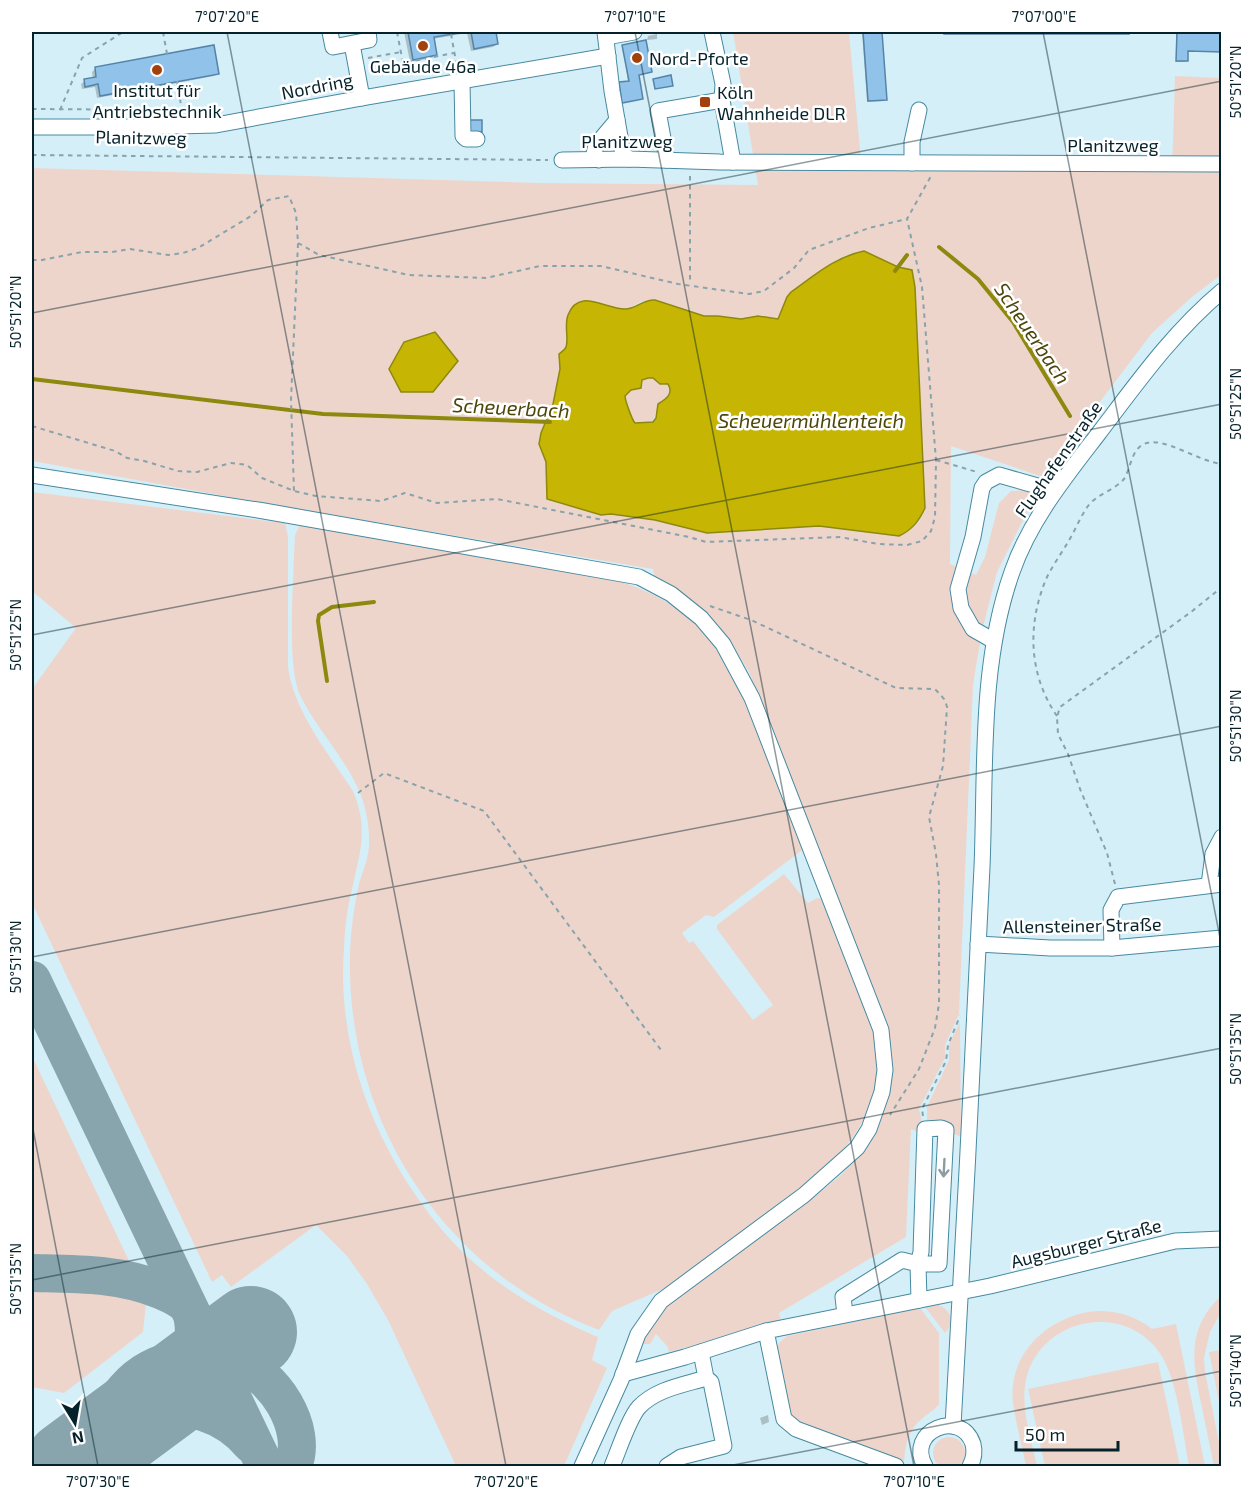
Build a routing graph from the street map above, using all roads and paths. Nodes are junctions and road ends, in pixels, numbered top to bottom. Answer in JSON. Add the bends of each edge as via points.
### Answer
{"nodes":[{"id":1,"x":123,"y":32,"type":"edge"},
{"id":2,"x":163,"y":32,"type":"edge"},
{"id":3,"x":330,"y":32,"type":"edge"},
{"id":4,"x":368,"y":32,"type":"edge"},
{"id":5,"x":397,"y":32,"type":"edge"},
{"id":6,"x":711,"y":32,"type":"edge"},
{"id":7,"x":451,"y":34,"type":"dead end"},
{"id":8,"x":605,"y":34,"type":"edge"},
{"id":9,"x":636,"y":34,"type":"edge"},
{"id":10,"x":352,"y":44,"type":"junction"},
{"id":11,"x":401,"y":52,"type":"junction"},
{"id":12,"x":454,"y":53,"type":"junction"},
{"id":13,"x":167,"y":54,"type":"dead end"},
{"id":14,"x":608,"y":56,"type":"junction"},
{"id":15,"x":355,"y":60,"type":"junction"},
{"id":16,"x":456,"y":66,"type":"dead end"},
{"id":17,"x":177,"y":81,"type":"dead end"},
{"id":18,"x":462,"y":81,"type":"junction"},
{"id":19,"x":362,"y":98,"type":"junction"},
{"id":20,"x":722,"y":100,"type":"junction"},
{"id":21,"x":32,"y":109,"type":"edge"},
{"id":22,"x":60,"y":110,"type":"junction"},
{"id":23,"x":182,"y":110,"type":"junction"},
{"id":24,"x":919,"y":110,"type":"dead end"},
{"id":25,"x":617,"y":120,"type":"junction"},
{"id":26,"x":185,"y":126,"type":"junction"},
{"id":27,"x":32,"y":127,"type":"edge"},
{"id":28,"x":52,"y":127,"type":"junction"},
{"id":29,"x":477,"y":139,"type":"dead end"},
{"id":30,"x":32,"y":155,"type":"edge"},
{"id":31,"x":629,"y":159,"type":"junction"},
{"id":32,"x":562,"y":160,"type":"joint"},
{"id":33,"x":599,"y":160,"type":"junction"},
{"id":34,"x":667,"y":160,"type":"junction"},
{"id":35,"x":690,"y":161,"type":"junction"},
{"id":36,"x":733,"y":162,"type":"junction"},
{"id":37,"x":912,"y":163,"type":"junction"},
{"id":38,"x":938,"y":163,"type":"junction"},
{"id":39,"x":1221,"y":164,"type":"edge"},
{"id":40,"x":907,"y":219,"type":"junction"},
{"id":41,"x":298,"y":243,"type":"junction"},
{"id":42,"x":32,"y":260,"type":"edge"},
{"id":43,"x":690,"y":286,"type":"junction"},
{"id":44,"x":1221,"y":291,"type":"edge"},
{"id":45,"x":32,"y":426,"type":"edge"},
{"id":46,"x":936,"y":460,"type":"junction"},
{"id":47,"x":1221,"y":464,"type":"edge"},
{"id":48,"x":32,"y":475,"type":"edge"},
{"id":49,"x":994,"y":477,"type":"junction"},
{"id":50,"x":294,"y":491,"type":"junction"},
{"id":51,"x":1055,"y":491,"type":"junction"},
{"id":52,"x":1221,"y":587,"type":"edge"},
{"id":53,"x":686,"y":607,"type":"junction"},
{"id":54,"x":994,"y":641,"type":"junction"},
{"id":55,"x":1057,"y":717,"type":"junction"},
{"id":56,"x":358,"y":793,"type":"dead end"},
{"id":57,"x":1221,"y":837,"type":"edge"},
{"id":58,"x":1215,"y":885,"type":"edge"},
{"id":59,"x":1118,"y":897,"type":"junction"},
{"id":60,"x":1221,"y":938,"type":"edge"},
{"id":61,"x":978,"y":944,"type":"junction"},
{"id":62,"x":1112,"y":948,"type":"junction"},
{"id":63,"x":661,"y":1050,"type":"dead end"},
{"id":64,"x":946,"y":1061,"type":"dead end"},
{"id":65,"x":871,"y":1124,"type":"junction"},
{"id":66,"x":925,"y":1129,"type":"joint"},
{"id":67,"x":1221,"y":1239,"type":"edge"},
{"id":68,"x":918,"y":1264,"type":"junction"},
{"id":69,"x":961,"y":1291,"type":"junction"},
{"id":70,"x":919,"y":1300,"type":"junction"},
{"id":71,"x":845,"y":1314,"type":"junction"},
{"id":72,"x":766,"y":1331,"type":"junction"},
{"id":73,"x":700,"y":1352,"type":"junction"},
{"id":74,"x":623,"y":1374,"type":"junction"},
{"id":75,"x":706,"y":1378,"type":"junction"},
{"id":76,"x":953,"y":1426,"type":"junction"},
{"id":77,"x":582,"y":1467,"type":"edge"},
{"id":78,"x":612,"y":1467,"type":"edge"},
{"id":79,"x":667,"y":1467,"type":"edge"},
{"id":80,"x":896,"y":1467,"type":"edge"},
{"id":81,"x":925,"y":1467,"type":"edge"},
{"id":82,"x":970,"y":1467,"type":"edge"}],
"edges":[{"from":1,"to":22,"type":"path","via":[[82,58]]},
{"from":2,"to":13,"type":"path"},
{"from":3,"to":10,"type":"street","via":[[333,47]]},
{"from":4,"to":10,"type":"street","via":[[369,40]]},
{"from":5,"to":11,"type":"path"},
{"from":6,"to":20,"type":"street","via":[[723,84]]},
{"from":7,"to":12,"type":"path"},
{"from":8,"to":9,"type":"street"},
{"from":8,"to":14,"type":"street"},
{"from":10,"to":15,"type":"street"},
{"from":11,"to":12,"type":"path","via":[[403,63]]},
{"from":11,"to":15,"type":"path"},
{"from":12,"to":16,"type":"path"},
{"from":14,"to":18,"type":"street","name":"Nordring"},
{"from":14,"to":25,"type":"street"},
{"from":15,"to":19,"type":"street"},
{"from":17,"to":23,"type":"path"},
{"from":18,"to":19,"type":"street","name":"Nordring"},
{"from":18,"to":29,"type":"street","via":[[463,136]]},
{"from":19,"to":26,"type":"street","name":"Nordring","via":[[216,125]]},
{"from":20,"to":34,"type":"street","via":[[658,111]]},
{"from":20,"to":36,"type":"street"},
{"from":21,"to":22,"type":"path"},
{"from":22,"to":23,"type":"path"},
{"from":22,"to":28,"type":"path"},
{"from":23,"to":26,"type":"path"},
{"from":24,"to":37,"type":"street"},
{"from":25,"to":31,"type":"street","via":[[623,154]]},
{"from":25,"to":33,"type":"street","via":[[596,145],[594,154]]},
{"from":26,"to":28,"type":"street","name":"Nordring"},
{"from":27,"to":28,"type":"street","name":"Nordring"},
{"from":30,"to":32,"type":"path","name":"Planitzweg"},
{"from":31,"to":33,"type":"street","name":"Planitzweg"},
{"from":31,"to":34,"type":"street","name":"Planitzweg"},
{"from":32,"to":33,"type":"street","name":"Planitzweg"},
{"from":34,"to":35,"type":"street","name":"Planitzweg"},
{"from":35,"to":36,"type":"street","name":"Planitzweg"},
{"from":35,"to":43,"type":"path"},
{"from":36,"to":37,"type":"street","name":"Planitzweg"},
{"from":37,"to":38,"type":"street","name":"Planitzweg"},
{"from":38,"to":39,"type":"street","name":"Planitzweg"},
{"from":38,"to":40,"type":"path"},
{"from":40,"to":43,"type":"path","via":[[810,250],[764,291],[749,294]]},
{"from":40,"to":46,"type":"path","via":[[921,287]]},
{"from":41,"to":42,"type":"path","via":[[296,213],[288,196],[268,200],[251,216],[183,253],[168,255],[130,249]]},
{"from":41,"to":43,"type":"path","via":[[318,255],[409,274],[486,278],[540,266],[601,266]]},
{"from":41,"to":50,"type":"path","via":[[291,400]]},
{"from":44,"to":51,"type":"street","name":"Flughafenstraße","via":[[1170,341]]},
{"from":45,"to":50,"type":"path","via":[[178,471],[197,472],[231,463],[248,465],[262,478]]},
{"from":46,"to":49,"type":"path"},
{"from":46,"to":50,"type":"path","via":[[935,517],[931,531],[922,541],[907,545],[840,537],[706,542],[497,500],[437,503],[405,493],[381,501]]},
{"from":47,"to":55,"type":"path","via":[[1167,444],[1143,444],[1134,453],[1123,480],[1088,506],[1048,576],[1034,625],[1038,674]]},
{"from":48,"to":53,"type":"street","via":[[601,569],[639,578],[671,594]]},
{"from":49,"to":51,"type":"street","via":[[999,475]]},
{"from":49,"to":54,"type":"street","via":[[982,488],[973,537],[957,589],[961,608],[973,629]]},
{"from":51,"to":54,"type":"street","name":"Flughafenstraße","via":[[1013,568]]},
{"from":52,"to":55,"type":"path","via":[[1060,707]]},
{"from":53,"to":65,"type":"street","via":[[723,644],[752,698],[881,1030],[885,1070]]},
{"from":53,"to":65,"type":"path","via":[[696,601],[751,620],[896,688],[935,689],[945,700],[943,766],[929,817],[939,885],[938,1012],[928,1048],[908,1089],[887,1119],[880,1125]]},
{"from":54,"to":61,"type":"street","name":"Flughafenstraße","via":[[988,683]]},
{"from":55,"to":59,"type":"path","via":[[1058,734],[1107,853]]},
{"from":56,"to":63,"type":"path","via":[[384,773],[484,811]]},
{"from":57,"to":58,"type":"street","via":[[1213,854]]},
{"from":58,"to":59,"type":"street"},
{"from":59,"to":62,"type":"street","via":[[1111,910]]},
{"from":60,"to":62,"type":"street","name":"Allensteiner Straße"},
{"from":61,"to":62,"type":"street","name":"Allensteiner Straße"},
{"from":61,"to":69,"type":"street","name":"Flughafenstraße"},
{"from":64,"to":66,"type":"path","via":[[922,1109]]},
{"from":65,"to":74,"type":"street","via":[[857,1148],[804,1195],[661,1301],[638,1334]]},
{"from":66,"to":68,"type":"street"},
{"from":67,"to":69,"type":"street","name":"Augsburger Straße","via":[[1175,1241]]},
{"from":68,"to":70,"type":"street"},
{"from":68,"to":71,"type":"street","via":[[902,1260],[843,1297]]},
{"from":69,"to":70,"type":"street","name":"Augsburger Straße"},
{"from":69,"to":76,"type":"street","name":"Flughafenstraße"},
{"from":70,"to":71,"type":"street","name":"Augsburger Straße"},
{"from":71,"to":72,"type":"street","name":"Augsburger Straße"},
{"from":72,"to":73,"type":"street","name":"Augsburger Straße"},
{"from":72,"to":80,"type":"street","via":[[784,1419],[796,1430]]},
{"from":73,"to":74,"type":"street","name":"Augsburger Straße"},
{"from":73,"to":75,"type":"street"},
{"from":74,"to":77,"type":"street"},
{"from":75,"to":78,"type":"street","via":[[665,1390],[637,1409]]},
{"from":75,"to":79,"type":"street","via":[[711,1382],[724,1446],[681,1457]]},
{"from":76,"to":81,"type":"street","via":[[935,1429],[927,1435],[921,1452]]},
{"from":76,"to":82,"type":"street","via":[[971,1439],[975,1450]]}]}
